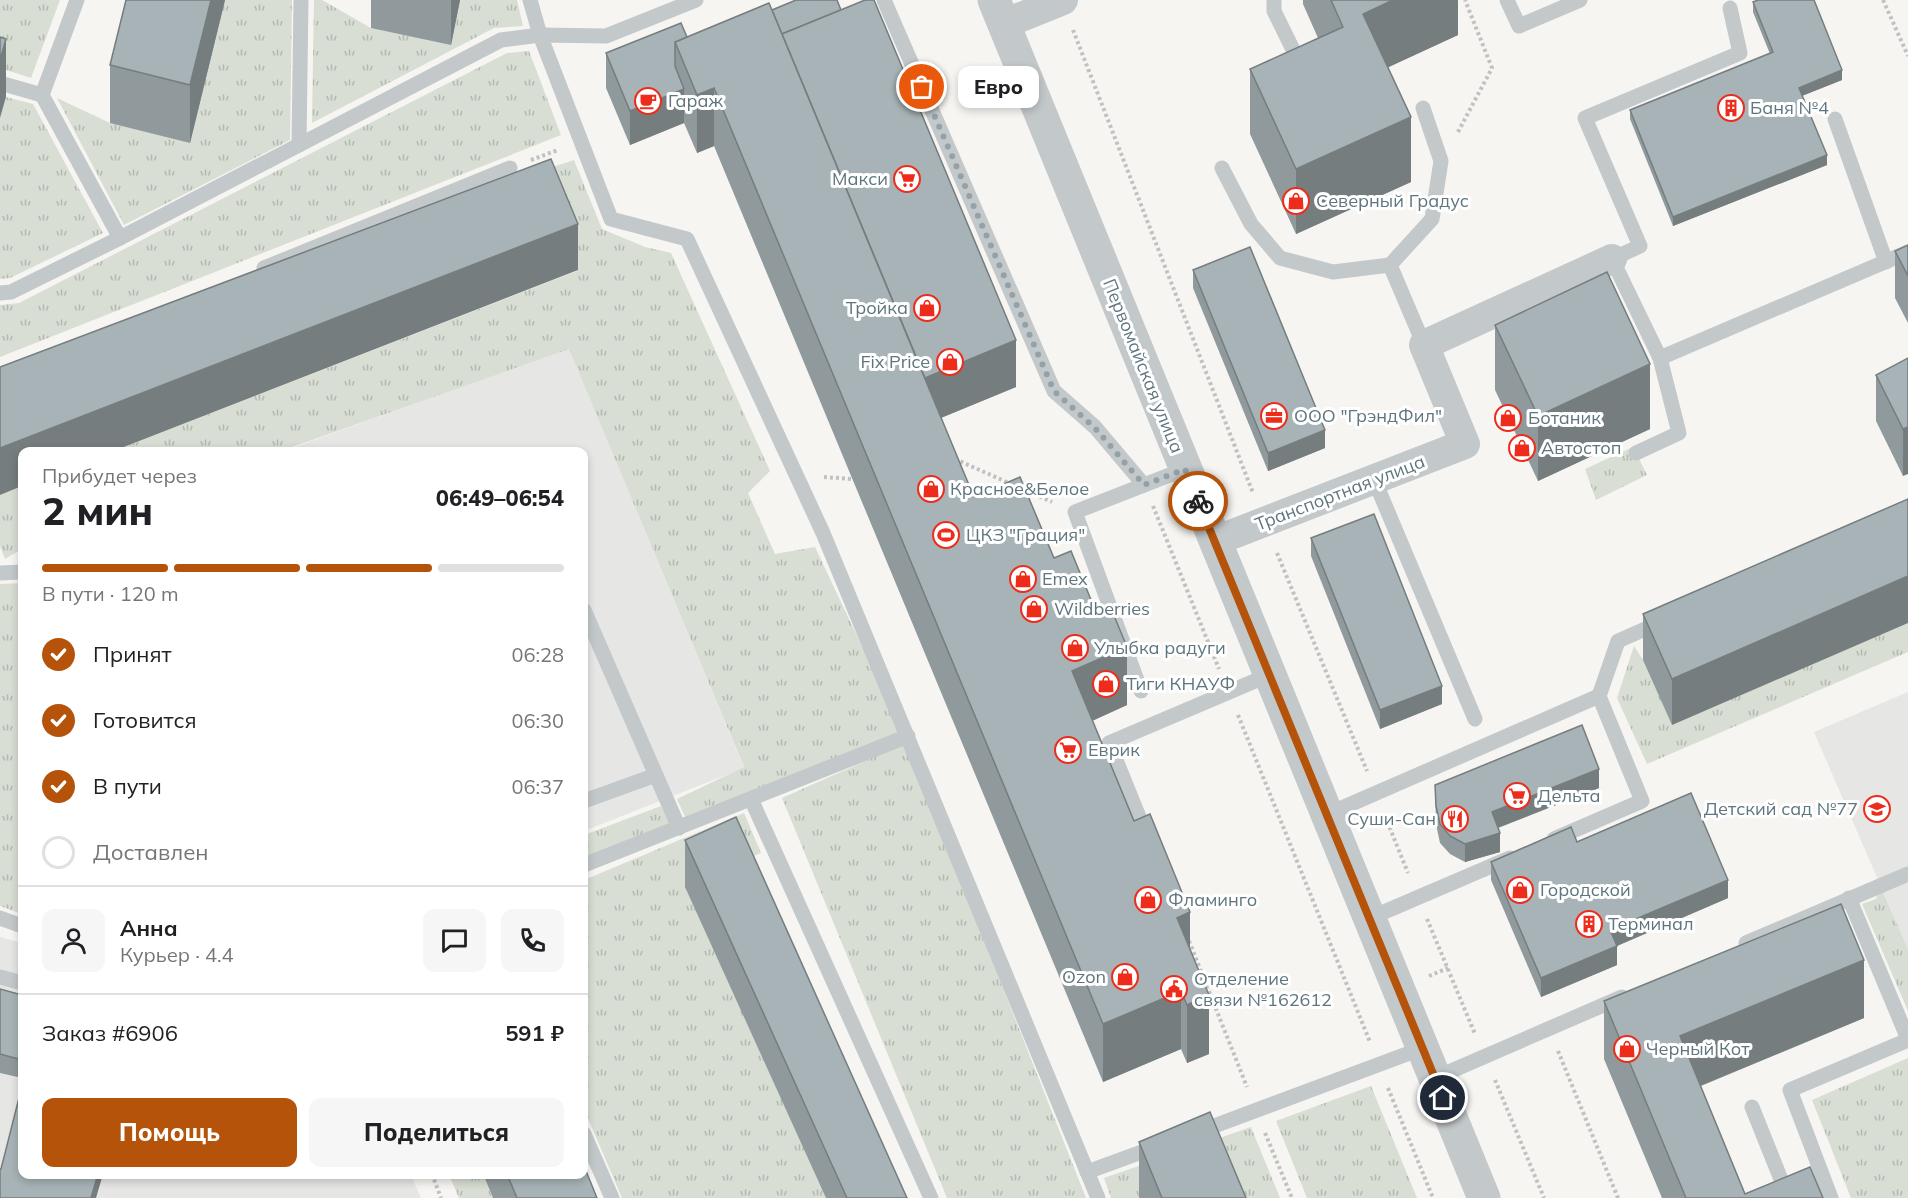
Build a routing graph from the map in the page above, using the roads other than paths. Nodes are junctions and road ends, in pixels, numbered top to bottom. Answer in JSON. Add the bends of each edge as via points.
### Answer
{"nodes":[{"id":1,"x":76,"y":0,"type":"edge"},
{"id":2,"x":302,"y":0,"type":"edge"},
{"id":3,"x":530,"y":0,"type":"edge"},
{"id":4,"x":696,"y":0,"type":"edge"},
{"id":5,"x":884,"y":0,"type":"edge"},
{"id":6,"x":1062,"y":0,"type":"edge"},
{"id":7,"x":1274,"y":0,"type":"edge"},
{"id":8,"x":1507,"y":0,"type":"edge"},
{"id":9,"x":1580,"y":0,"type":"edge"},
{"id":10,"x":1730,"y":8,"type":"dead end"},
{"id":11,"x":999,"y":12,"type":"edge"},
{"id":12,"x":540,"y":35,"type":"junction"},
{"id":13,"x":1309,"y":81,"type":"edge"},
{"id":14,"x":0,"y":83,"type":"edge"},
{"id":15,"x":42,"y":95,"type":"junction"},
{"id":16,"x":1423,"y":108,"type":"dead end"},
{"id":17,"x":1834,"y":119,"type":"dead end"},
{"id":18,"x":299,"y":145,"type":"junction"},
{"id":19,"x":510,"y":168,"type":"road end"},
{"id":20,"x":1222,"y":168,"type":"dead end"},
{"id":21,"x":120,"y":238,"type":"junction"},
{"id":22,"x":1908,"y":252,"type":"edge"},
{"id":23,"x":1612,"y":260,"type":"junction"},
{"id":24,"x":1886,"y":262,"type":"junction"},
{"id":25,"x":1390,"y":265,"type":"junction"},
{"id":26,"x":255,"y":272,"type":"edge"},
{"id":27,"x":0,"y":293,"type":"edge"},
{"id":28,"x":1424,"y":345,"type":"junction"},
{"id":29,"x":1660,"y":358,"type":"junction"},
{"id":30,"x":1636,"y":453,"type":"dead end"},
{"id":31,"x":1185,"y":469,"type":"junction"},
{"id":32,"x":1374,"y":479,"type":"junction"},
{"id":33,"x":1144,"y":485,"type":"junction"},
{"id":34,"x":1215,"y":541,"type":"junction"},
{"id":35,"x":18,"y":572,"type":"edge"},
{"id":36,"x":0,"y":573,"type":"edge"},
{"id":37,"x":1671,"y":617,"type":"edge"},
{"id":38,"x":588,"y":619,"type":"edge"},
{"id":39,"x":1269,"y":675,"type":"junction"},
{"id":40,"x":1142,"y":691,"type":"dead end"},
{"id":41,"x":1599,"y":696,"type":"junction"},
{"id":42,"x":1475,"y":719,"type":"dead end"},
{"id":43,"x":908,"y":736,"type":"junction"},
{"id":44,"x":656,"y":775,"type":"junction"},
{"id":45,"x":751,"y":799,"type":"junction"},
{"id":46,"x":588,"y":800,"type":"edge"},
{"id":47,"x":1328,"y":814,"type":"junction"},
{"id":48,"x":679,"y":828,"type":"junction"},
{"id":49,"x":1146,"y":834,"type":"edge"},
{"id":50,"x":588,"y":864,"type":"edge"},
{"id":51,"x":1908,"y":874,"type":"edge"},
{"id":52,"x":1849,"y":898,"type":"junction"},
{"id":53,"x":0,"y":918,"type":"edge"},
{"id":54,"x":1370,"y":918,"type":"junction"},
{"id":55,"x":18,"y":925,"type":"edge"},
{"id":56,"x":1731,"y":950,"type":"edge"},
{"id":57,"x":0,"y":977,"type":"edge"},
{"id":58,"x":18,"y":982,"type":"edge"},
{"id":59,"x":1635,"y":991,"type":"edge"},
{"id":60,"x":1908,"y":1039,"type":"edge"},
{"id":61,"x":1429,"y":1063,"type":"junction"},
{"id":62,"x":1752,"y":1107,"type":"dead end"},
{"id":63,"x":588,"y":1143,"type":"edge"},
{"id":64,"x":1087,"y":1173,"type":"junction"},
{"id":65,"x":612,"y":1198,"type":"edge"},
{"id":66,"x":931,"y":1198,"type":"edge"},
{"id":67,"x":1098,"y":1198,"type":"edge"},
{"id":68,"x":1484,"y":1198,"type":"edge"},
{"id":69,"x":1820,"y":1198,"type":"edge"},
{"id":70,"x":1831,"y":1198,"type":"edge"}],
"edges":[{"from":1,"to":15,"type":"lane"},
{"from":2,"to":18,"type":"lane"},
{"from":3,"to":12,"type":"lane"},
{"from":4,"to":12,"type":"lane","via":[[606,36]]},
{"from":5,"to":33,"type":"lane","via":[[1054,391],[1095,428]]},
{"from":6,"to":11,"type":"street"},
{"from":7,"to":13,"type":"lane","via":[[1274,11]]},
{"from":8,"to":9,"type":"lane","via":[[1519,26]]},
{"from":10,"to":23,"type":"lane","via":[[1740,53],[1585,118],[1640,246]]},
{"from":11,"to":31,"type":"street","name":"Первомайская улица"},
{"from":12,"to":18,"type":"lane","via":[[501,40]]},
{"from":12,"to":43,"type":"lane","via":[[611,219],[687,239],[823,533]]},
{"from":14,"to":15,"type":"lane"},
{"from":15,"to":21,"type":"lane"},
{"from":16,"to":25,"type":"lane","via":[[1441,161],[1432,219]]},
{"from":17,"to":24,"type":"lane"},
{"from":18,"to":21,"type":"lane"},
{"from":19,"to":26,"type":"lane"},
{"from":20,"to":25,"type":"lane","via":[[1251,224],[1280,258],[1333,272]]},
{"from":21,"to":27,"type":"lane","via":[[11,292]]},
{"from":22,"to":24,"type":"lane"},
{"from":23,"to":28,"type":"street"},
{"from":23,"to":29,"type":"lane"},
{"from":24,"to":29,"type":"lane"},
{"from":25,"to":28,"type":"lane"},
{"from":28,"to":32,"type":"street","name":"Транспортная улица","via":[[1465,444]]},
{"from":29,"to":30,"type":"lane","via":[[1679,433]]},
{"from":31,"to":33,"type":"lane"},
{"from":31,"to":34,"type":"street","name":"Первомайская улица"},
{"from":32,"to":34,"type":"street","name":"Транспортная улица"},
{"from":32,"to":42,"type":"lane"},
{"from":33,"to":40,"type":"lane","via":[[1075,512]]},
{"from":34,"to":39,"type":"street","name":"Первомайская улица"},
{"from":35,"to":36,"type":"lane"},
{"from":37,"to":41,"type":"lane","via":[[1618,641]]},
{"from":38,"to":44,"type":"lane"},
{"from":39,"to":47,"type":"street","name":"Первомайская улица"},
{"from":39,"to":49,"type":"lane","via":[[1109,743]]},
{"from":41,"to":47,"type":"lane"},
{"from":41,"to":54,"type":"lane","via":[[1642,801]]},
{"from":43,"to":45,"type":"lane"},
{"from":43,"to":64,"type":"lane"},
{"from":44,"to":46,"type":"lane"},
{"from":44,"to":48,"type":"lane"},
{"from":45,"to":48,"type":"lane"},
{"from":45,"to":66,"type":"lane"},
{"from":47,"to":54,"type":"street","name":"Первомайская улица"},
{"from":48,"to":50,"type":"lane"},
{"from":51,"to":52,"type":"lane"},
{"from":52,"to":56,"type":"lane"},
{"from":52,"to":60,"type":"lane"},
{"from":53,"to":55,"type":"lane"},
{"from":54,"to":61,"type":"street","name":"Первомайская улица"},
{"from":57,"to":58,"type":"lane"},
{"from":59,"to":61,"type":"lane","via":[[1485,1056]]},
{"from":60,"to":70,"type":"lane","via":[[1790,1090]]},
{"from":61,"to":64,"type":"lane","via":[[1379,1065]]},
{"from":61,"to":68,"type":"street","name":"Первомайская улица"},
{"from":62,"to":69,"type":"lane","via":[[1784,1188]]},
{"from":63,"to":65,"type":"lane"},
{"from":64,"to":67,"type":"lane"}]}
